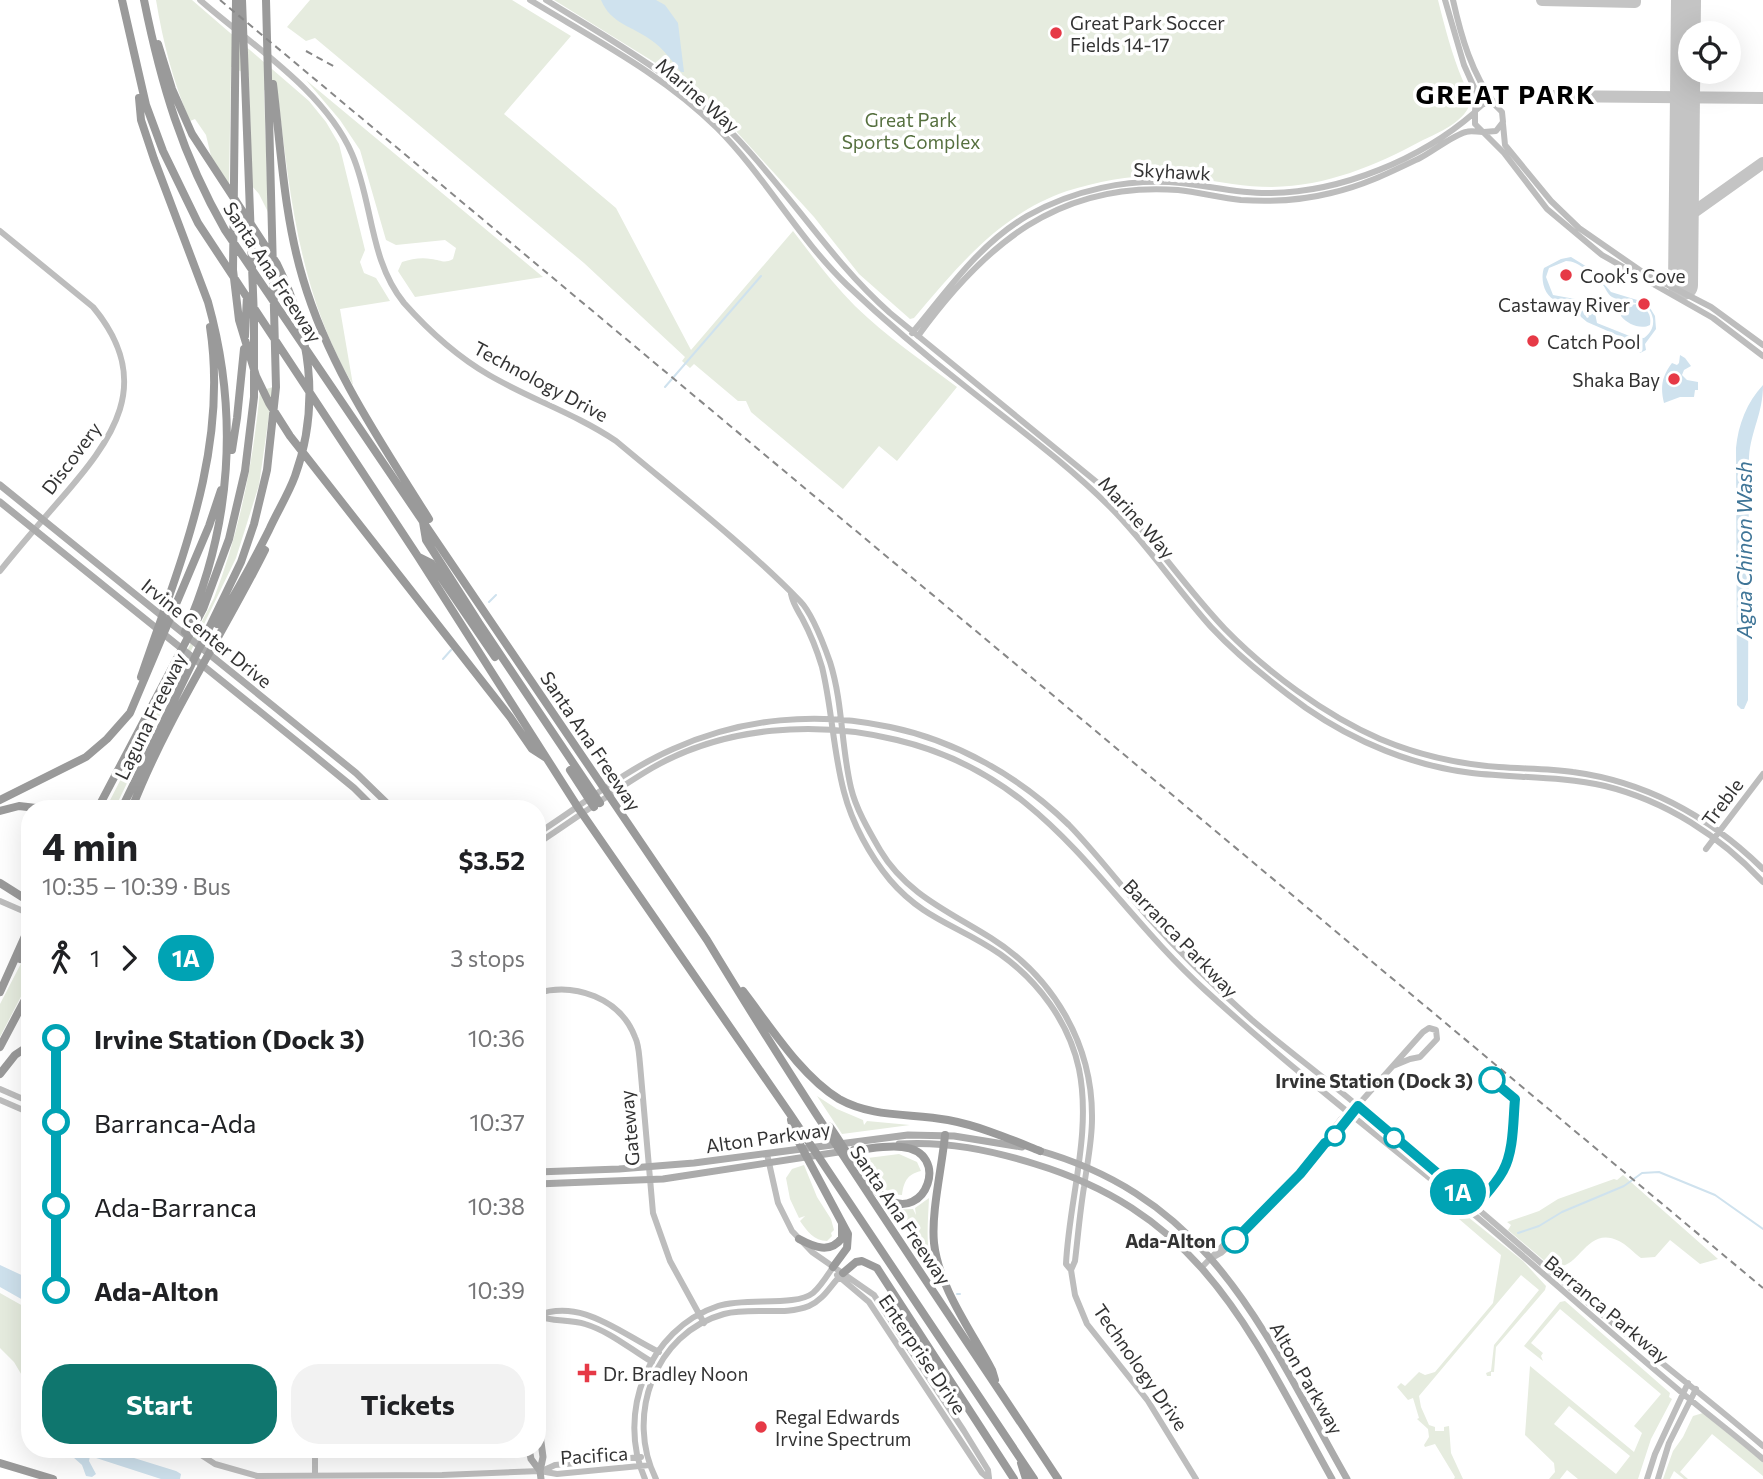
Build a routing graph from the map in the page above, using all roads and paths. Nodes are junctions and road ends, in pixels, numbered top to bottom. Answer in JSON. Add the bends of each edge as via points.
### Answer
{"nodes":[{"id":1,"x":122,"y":0,"type":"edge"},
{"id":2,"x":200,"y":0,"type":"edge"},
{"id":3,"x":236,"y":0,"type":"edge"},
{"id":4,"x":243,"y":0,"type":"edge"},
{"id":5,"x":266,"y":0,"type":"edge"},
{"id":6,"x":530,"y":0,"type":"edge"},
{"id":7,"x":546,"y":0,"type":"edge"},
{"id":8,"x":1445,"y":0,"type":"edge"},
{"id":9,"x":1453,"y":0,"type":"edge"},
{"id":10,"x":145,"y":4,"type":"edge"},
{"id":11,"x":138,"y":79,"type":"junction"},
{"id":12,"x":272,"y":100,"type":"junction"},
{"id":13,"x":1497,"y":105,"type":"junction"},
{"id":14,"x":1475,"y":112,"type":"junction"},
{"id":15,"x":1503,"y":122,"type":"junction"},
{"id":16,"x":1483,"y":132,"type":"junction"},
{"id":17,"x":0,"y":231,"type":"edge"},
{"id":18,"x":251,"y":249,"type":"junction"},
{"id":19,"x":201,"y":279,"type":"junction"},
{"id":20,"x":916,"y":333,"type":"junction"},
{"id":21,"x":910,"y":341,"type":"junction"},
{"id":22,"x":1763,"y":345,"type":"edge"},
{"id":23,"x":1763,"y":356,"type":"edge"},
{"id":24,"x":295,"y":477,"type":"junction"},
{"id":25,"x":0,"y":485,"type":"edge"},
{"id":26,"x":0,"y":502,"type":"edge"},
{"id":27,"x":423,"y":519,"type":"junction"},
{"id":28,"x":43,"y":520,"type":"junction"},
{"id":29,"x":34,"y":531,"type":"junction"},
{"id":30,"x":434,"y":536,"type":"junction"},
{"id":31,"x":417,"y":555,"type":"junction"},
{"id":32,"x":0,"y":571,"type":"edge"},
{"id":33,"x":1188,"y":585,"type":"junction"},
{"id":34,"x":1181,"y":590,"type":"junction"},
{"id":35,"x":791,"y":594,"type":"junction"},
{"id":36,"x":206,"y":637,"type":"junction"},
{"id":37,"x":154,"y":701,"type":"junction"},
{"id":38,"x":831,"y":719,"type":"junction"},
{"id":39,"x":841,"y":720,"type":"junction"},
{"id":40,"x":833,"y":730,"type":"junction"},
{"id":41,"x":843,"y":730,"type":"junction"},
{"id":42,"x":550,"y":735,"type":"junction"},
{"id":43,"x":107,"y":739,"type":"junction"},
{"id":44,"x":548,"y":760,"type":"junction"},
{"id":45,"x":1763,"y":774,"type":"edge"},
{"id":46,"x":0,"y":800,"type":"edge"},
{"id":47,"x":103,"y":800,"type":"edge"},
{"id":48,"x":126,"y":800,"type":"edge"},
{"id":49,"x":136,"y":800,"type":"edge"},
{"id":50,"x":366,"y":800,"type":"edge"},
{"id":51,"x":384,"y":800,"type":"edge"},
{"id":52,"x":594,"y":801,"type":"junction"},
{"id":53,"x":21,"y":806,"type":"edge"},
{"id":54,"x":0,"y":811,"type":"edge"},
{"id":55,"x":546,"y":828,"type":"edge"},
{"id":56,"x":1720,"y":831,"type":"junction"},
{"id":57,"x":546,"y":838,"type":"edge"},
{"id":58,"x":1715,"y":838,"type":"junction"},
{"id":59,"x":1706,"y":849,"type":"dead end"},
{"id":60,"x":1763,"y":869,"type":"edge"},
{"id":61,"x":1763,"y":882,"type":"edge"},
{"id":62,"x":0,"y":883,"type":"edge"},
{"id":63,"x":0,"y":889,"type":"edge"},
{"id":64,"x":21,"y":896,"type":"edge"},
{"id":65,"x":21,"y":897,"type":"edge"},
{"id":66,"x":0,"y":901,"type":"edge"},
{"id":67,"x":21,"y":910,"type":"edge"},
{"id":68,"x":707,"y":940,"type":"junction"},
{"id":69,"x":21,"y":946,"type":"edge"},
{"id":70,"x":21,"y":956,"type":"edge"},
{"id":71,"x":546,"y":990,"type":"edge"},
{"id":72,"x":0,"y":994,"type":"edge"},
{"id":73,"x":21,"y":1007,"type":"edge"},
{"id":74,"x":1269,"y":1034,"type":"junction"},
{"id":75,"x":1263,"y":1040,"type":"junction"},
{"id":76,"x":769,"y":1043,"type":"junction"},
{"id":77,"x":0,"y":1047,"type":"edge"},
{"id":78,"x":21,"y":1051,"type":"edge"},
{"id":79,"x":1393,"y":1066,"type":"junction"},
{"id":80,"x":0,"y":1074,"type":"edge"},
{"id":81,"x":0,"y":1088,"type":"edge"},
{"id":82,"x":21,"y":1098,"type":"edge"},
{"id":83,"x":0,"y":1100,"type":"edge"},
{"id":84,"x":1358,"y":1106,"type":"junction"},
{"id":85,"x":21,"y":1110,"type":"edge"},
{"id":86,"x":790,"y":1114,"type":"junction"},
{"id":87,"x":1350,"y":1114,"type":"junction"},
{"id":88,"x":944,"y":1140,"type":"junction"},
{"id":89,"x":851,"y":1146,"type":"junction"},
{"id":90,"x":1040,"y":1151,"type":"junction"},
{"id":91,"x":768,"y":1158,"type":"junction"},
{"id":92,"x":1507,"y":1162,"type":"dead end"},
{"id":93,"x":1077,"y":1164,"type":"junction"},
{"id":94,"x":648,"y":1167,"type":"junction"},
{"id":95,"x":1087,"y":1168,"type":"junction"},
{"id":96,"x":546,"y":1172,"type":"edge"},
{"id":97,"x":1076,"y":1178,"type":"junction"},
{"id":98,"x":649,"y":1180,"type":"junction"},
{"id":99,"x":1084,"y":1181,"type":"junction"},
{"id":100,"x":546,"y":1184,"type":"edge"},
{"id":101,"x":1473,"y":1209,"type":"junction"},
{"id":102,"x":842,"y":1221,"type":"junction"},
{"id":103,"x":799,"y":1240,"type":"junction"},
{"id":104,"x":1212,"y":1258,"type":"junction"},
{"id":105,"x":833,"y":1267,"type":"junction"},
{"id":106,"x":1202,"y":1267,"type":"junction"},
{"id":107,"x":1071,"y":1270,"type":"junction"},
{"id":108,"x":841,"y":1275,"type":"junction"},
{"id":109,"x":546,"y":1312,"type":"edge"},
{"id":110,"x":585,"y":1314,"type":"junction"},
{"id":111,"x":699,"y":1316,"type":"junction"},
{"id":112,"x":546,"y":1320,"type":"edge"},
{"id":113,"x":583,"y":1323,"type":"junction"},
{"id":114,"x":704,"y":1323,"type":"junction"},
{"id":115,"x":659,"y":1352,"type":"junction"},
{"id":116,"x":652,"y":1362,"type":"junction"},
{"id":117,"x":1688,"y":1383,"type":"junction"},
{"id":118,"x":1696,"y":1389,"type":"junction"},
{"id":119,"x":998,"y":1390,"type":"junction"},
{"id":120,"x":1683,"y":1394,"type":"junction"},
{"id":121,"x":1691,"y":1399,"type":"junction"},
{"id":122,"x":1763,"y":1446,"type":"edge"},
{"id":123,"x":647,"y":1457,"type":"junction"},
{"id":124,"x":1020,"y":1457,"type":"junction"},
{"id":125,"x":206,"y":1458,"type":"edge"},
{"id":126,"x":315,"y":1458,"type":"edge"},
{"id":127,"x":531,"y":1458,"type":"edge"},
{"id":128,"x":638,"y":1458,"type":"junction"},
{"id":129,"x":1763,"y":1458,"type":"edge"},
{"id":130,"x":0,"y":1463,"type":"edge"},
{"id":131,"x":650,"y":1465,"type":"junction"},
{"id":132,"x":640,"y":1467,"type":"junction"},
{"id":133,"x":315,"y":1475,"type":"junction"},
{"id":134,"x":541,"y":1475,"type":"edge"},
{"id":135,"x":53,"y":1479,"type":"edge"},
{"id":136,"x":645,"y":1479,"type":"edge"},
{"id":137,"x":656,"y":1479,"type":"edge"},
{"id":138,"x":989,"y":1479,"type":"edge"},
{"id":139,"x":1014,"y":1479,"type":"edge"},
{"id":140,"x":1027,"y":1479,"type":"edge"},
{"id":141,"x":1034,"y":1479,"type":"edge"},
{"id":142,"x":1058,"y":1479,"type":"edge"},
{"id":143,"x":1196,"y":1479,"type":"edge"},
{"id":144,"x":1332,"y":1479,"type":"edge"},
{"id":145,"x":1347,"y":1479,"type":"edge"},
{"id":146,"x":1647,"y":1479,"type":"edge"},
{"id":147,"x":1658,"y":1479,"type":"edge"}],
"edges":[{"from":1,"to":11,"type":"highway","name":"Santa Ana Freeway"},
{"from":2,"to":35,"type":"street","name":"Technology Drive","via":[[329,115],[355,161],[381,260],[411,311],[489,375],[593,425],[616,441],[758,559]]},
{"from":3,"to":44,"type":"highway","via":[[233,270],[242,335],[256,376],[269,403],[316,469],[532,749]]},
{"from":4,"to":18,"type":"highway"},
{"from":5,"to":12,"type":"highway"},
{"from":6,"to":21,"type":"street","name":"Marine Way","via":[[652,75],[716,128],[837,274]]},
{"from":7,"to":20,"type":"street","name":"Marine Way","via":[[645,61],[713,114],[859,285]]},
{"from":8,"to":14,"type":"street","via":[[1477,96]]},
{"from":9,"to":13,"type":"street","via":[[1477,74]]},
{"from":10,"to":24,"type":"highway","via":[[172,89],[192,134],[277,264],[293,299],[310,369],[308,420]]},
{"from":10,"to":27,"type":"highway","name":"Santa Ana Freeway","via":[[172,114],[206,197]]},
{"from":11,"to":19,"type":"highway","via":[[141,120]]},
{"from":11,"to":31,"type":"highway","name":"Santa Ana Freeway","via":[[163,152],[198,223]]},
{"from":12,"to":30,"type":"highway","via":[[292,237],[319,327]]},
{"from":12,"to":36,"type":"highway","via":[[276,380],[267,470],[241,562]]},
{"from":13,"to":14,"type":"street","via":[[1483,104]]},
{"from":13,"to":15,"type":"street"},
{"from":14,"to":16,"type":"street","via":[[1475,124]]},
{"from":14,"to":20,"type":"street","name":"Skyhawk","via":[[1453,131],[1385,167],[1311,190],[1243,192],[1153,182],[1066,198],[1028,216],[978,253]]},
{"from":15,"to":16,"type":"street","via":[[1496,131]]},
{"from":15,"to":22,"type":"street","via":[[1506,145],[1578,228],[1641,271],[1711,307]]},
{"from":16,"to":20,"type":"street","name":"Skyhawk","via":[[1462,133],[1375,180],[1323,195],[1257,201],[1181,190],[1145,190],[1104,195],[1064,207],[992,250]]},
{"from":16,"to":23,"type":"street","via":[[1543,204],[1587,244],[1623,270],[1713,318]]},
{"from":17,"to":28,"type":"street","name":"Discovery","via":[[93,307],[109,329],[122,364],[124,389],[117,421],[81,476]]},
{"from":18,"to":37,"type":"highway","via":[[254,352],[249,447],[229,539],[203,609]]},
{"from":18,"to":43,"type":"highway","via":[[237,418],[223,483],[139,696],[127,718]]},
{"from":19,"to":37,"type":"highway","via":[[226,391],[224,500],[199,600]]},
{"from":19,"to":43,"type":"highway","via":[[215,380],[202,493],[137,691]]},
{"from":20,"to":21,"type":"street","name":"Skyhawk"},
{"from":20,"to":33,"type":"street","name":"Marine Way","via":[[1104,488]]},
{"from":21,"to":34,"type":"street","name":"Marine Way","via":[[1089,486]]},
{"from":24,"to":36,"type":"highway","via":[[229,605]]},
{"from":24,"to":49,"type":"highway","via":[[246,588],[197,672]]},
{"from":25,"to":28,"type":"main road","name":"Irvine Center Drive"},
{"from":26,"to":29,"type":"main road","name":"Irvine Center Drive"},
{"from":27,"to":30,"type":"highway","name":"Santa Ana Freeway"},
{"from":27,"to":42,"type":"highway","via":[[426,540]]},
{"from":28,"to":29,"type":"street","name":"Discovery"},
{"from":28,"to":51,"type":"main road","name":"Irvine Center Drive"},
{"from":29,"to":32,"type":"street","name":"Discovery"},
{"from":29,"to":50,"type":"main road","name":"Irvine Center Drive"},
{"from":30,"to":68,"type":"highway","name":"Santa Ana Freeway"},
{"from":31,"to":42,"type":"highway","via":[[430,563]]},
{"from":31,"to":44,"type":"highway","name":"Santa Ana Freeway"},
{"from":33,"to":34,"type":"street"},
{"from":33,"to":56,"type":"street","name":"Marine Way","via":[[1230,634],[1263,663],[1319,706],[1370,734],[1454,762],[1615,780],[1672,801]]},
{"from":34,"to":58,"type":"street","name":"Marine Way","via":[[1215,631],[1254,667],[1313,713],[1362,740],[1453,771],[1574,780],[1620,790],[1668,810]]},
{"from":35,"to":38,"type":"street","name":"Technology Drive","via":[[821,664]]},
{"from":35,"to":39,"type":"street","name":"Technology Drive","via":[[801,602],[823,644],[835,679]]},
{"from":36,"to":48,"type":"highway","name":"Laguna Freeway"},
{"from":37,"to":47,"type":"highway","name":"Laguna Freeway"},
{"from":38,"to":39,"type":"street","name":"Barranca Parkway"},
{"from":38,"to":40,"type":"street","name":"Technology Drive"},
{"from":38,"to":52,"type":"street","name":"Barranca Parkway","via":[[774,720],[725,730],[672,749],[626,774]]},
{"from":39,"to":41,"type":"street","name":"Technology Drive"},
{"from":39,"to":74,"type":"street","name":"Barranca Parkway","via":[[895,728],[943,743],[1018,784],[1068,825],[1180,952]]},
{"from":40,"to":41,"type":"street","name":"Barranca Parkway"},
{"from":40,"to":52,"type":"street","name":"Barranca Parkway","via":[[760,732],[710,744],[677,756]]},
{"from":40,"to":93,"type":"street","name":"Technology Drive","via":[[844,793],[870,852],[891,881],[935,919],[999,953],[1020,970],[1060,1020],[1079,1069],[1083,1118]]},
{"from":41,"to":75,"type":"street","name":"Barranca Parkway","via":[[901,740],[950,756],[1034,808],[1186,972]]},
{"from":41,"to":95,"type":"street","name":"Technology Drive","via":[[853,794],[888,863],[932,905],[1022,960],[1066,1014],[1091,1090]]},
{"from":42,"to":52,"type":"highway"},
{"from":43,"to":46,"type":"highway","via":[[75,764]]},
{"from":44,"to":86,"type":"highway","name":"Santa Ana Freeway"},
{"from":45,"to":56,"type":"street","name":"Treble"},
{"from":52,"to":55,"type":"street","name":"Barranca Parkway"},
{"from":52,"to":57,"type":"street","name":"Barranca Parkway"},
{"from":53,"to":54,"type":"highway"},
{"from":56,"to":58,"type":"street","name":"Treble"},
{"from":56,"to":60,"type":"street","name":"Marine Way"},
{"from":58,"to":59,"type":"street","name":"Treble"},
{"from":58,"to":61,"type":"street","name":"Marine Way"},
{"from":62,"to":64,"type":"highway"},
{"from":63,"to":65,"type":"street"},
{"from":66,"to":67,"type":"street"},
{"from":68,"to":76,"type":"highway","name":"Santa Ana Freeway"},
{"from":68,"to":90,"type":"highway","via":[[803,1067],[835,1096],[870,1111],[962,1124]]},
{"from":69,"to":72,"type":"highway"},
{"from":70,"to":72,"type":"highway"},
{"from":71,"to":94,"type":"street","name":"Gateway","via":[[593,995],[613,1007],[632,1030],[640,1064]]},
{"from":73,"to":77,"type":"highway"},
{"from":74,"to":75,"type":"street"},
{"from":74,"to":84,"type":"street","name":"Barranca Parkway"},
{"from":75,"to":87,"type":"street","name":"Barranca Parkway"},
{"from":76,"to":89,"type":"highway","via":[[879,1192],[902,1204],[916,1200],[926,1190],[929,1165],[913,1150]]},
{"from":76,"to":119,"type":"highway","name":"Santa Ana Freeway"},
{"from":78,"to":80,"type":"highway"},
{"from":79,"to":79,"type":"street","via":[[1420,1057],[1437,1039],[1436,1030],[1423,1032]]},
{"from":79,"to":84,"type":"street"},
{"from":81,"to":82,"type":"street"},
{"from":83,"to":85,"type":"street"},
{"from":84,"to":87,"type":"street"},
{"from":84,"to":101,"type":"street","name":"Barranca Parkway"},
{"from":86,"to":102,"type":"highway","via":[[795,1135]]},
{"from":86,"to":124,"type":"highway","name":"Santa Ana Freeway"},
{"from":87,"to":101,"type":"street","name":"Barranca Parkway"},
{"from":87,"to":104,"type":"street","via":[[1341,1119],[1300,1174]]},
{"from":88,"to":89,"type":"main road","name":"Alton Parkway"},
{"from":88,"to":90,"type":"main road","name":"Alton Parkway","via":[[995,1141]]},
{"from":88,"to":97,"type":"main road","name":"Alton Parkway"},
{"from":88,"to":119,"type":"highway","via":[[934,1230],[937,1259]]},
{"from":89,"to":91,"type":"main road","name":"Alton Parkway","via":[[795,1150]]},
{"from":89,"to":91,"type":"main road","name":"Alton Parkway","via":[[799,1158]]},
{"from":90,"to":93,"type":"main road","name":"Alton Parkway"},
{"from":91,"to":94,"type":"main road","name":"Alton Parkway"},
{"from":91,"to":98,"type":"main road","name":"Alton Parkway","via":[[698,1175]]},
{"from":91,"to":103,"type":"street","via":[[780,1208]]},
{"from":92,"to":101,"type":"street"},
{"from":93,"to":95,"type":"main road","name":"Alton Parkway"},
{"from":93,"to":97,"type":"street","name":"Technology Drive"},
{"from":94,"to":96,"type":"main road","name":"Alton Parkway"},
{"from":94,"to":98,"type":"street","name":"Gateway"},
{"from":95,"to":99,"type":"street","name":"Technology Drive"},
{"from":95,"to":104,"type":"main road","name":"Alton Parkway","via":[[1148,1201]]},
{"from":97,"to":99,"type":"main road","name":"Alton Parkway"},
{"from":97,"to":107,"type":"street","name":"Technology Drive","via":[[1066,1264]]},
{"from":98,"to":100,"type":"main road","name":"Alton Parkway"},
{"from":98,"to":111,"type":"street","name":"Gateway","via":[[660,1236]]},
{"from":99,"to":106,"type":"main road","name":"Alton Parkway","via":[[1152,1221]]},
{"from":99,"to":107,"type":"street","name":"Technology Drive"},
{"from":101,"to":117,"type":"street","name":"Barranca Parkway"},
{"from":101,"to":120,"type":"street","name":"Barranca Parkway"},
{"from":102,"to":103,"type":"highway","via":[[842,1238],[830,1248]]},
{"from":102,"to":105,"type":"highway","via":[[849,1241]]},
{"from":103,"to":105,"type":"street","name":"Enterprise Drive"},
{"from":104,"to":106,"type":"street"},
{"from":104,"to":145,"type":"main road","name":"Alton Parkway","via":[[1247,1304]]},
{"from":105,"to":108,"type":"street","name":"Enterprise Drive"},
{"from":105,"to":111,"type":"street","via":[[817,1289],[799,1300],[740,1301]]},
{"from":106,"to":144,"type":"main road","name":"Alton Parkway","via":[[1239,1315]]},
{"from":107,"to":143,"type":"street","name":"Technology Drive","via":[[1087,1324],[1148,1401]]},
{"from":108,"to":114,"type":"street","via":[[822,1298],[805,1307],[740,1311]]},
{"from":108,"to":138,"type":"street","name":"Enterprise Drive","via":[[870,1291],[882,1306],[964,1431]]},
{"from":108,"to":139,"type":"highway","via":[[856,1262],[877,1268]]},
{"from":109,"to":110,"type":"street"},
{"from":110,"to":113,"type":"street"},
{"from":110,"to":115,"type":"street"},
{"from":111,"to":114,"type":"street","name":"Gateway"},
{"from":111,"to":115,"type":"street"},
{"from":112,"to":113,"type":"street"},
{"from":113,"to":116,"type":"street","via":[[615,1337]]},
{"from":114,"to":123,"type":"street","via":[[675,1344],[652,1378],[643,1416]]},
{"from":115,"to":116,"type":"street"},
{"from":116,"to":128,"type":"street","via":[[635,1408]]},
{"from":117,"to":118,"type":"street","name":"Barranca Parkway"},
{"from":117,"to":120,"type":"street"},
{"from":118,"to":121,"type":"street"},
{"from":118,"to":122,"type":"street","name":"Barranca Parkway"},
{"from":119,"to":142,"type":"highway","name":"Santa Ana Freeway"},
{"from":120,"to":121,"type":"street","name":"Barranca Parkway"},
{"from":120,"to":146,"type":"street"},
{"from":121,"to":129,"type":"street","name":"Barranca Parkway"},
{"from":121,"to":147,"type":"street","via":[[1669,1443]]},
{"from":123,"to":128,"type":"street","name":"Pacifica"},
{"from":123,"to":131,"type":"street"},
{"from":124,"to":140,"type":"highway"},
{"from":124,"to":141,"type":"highway","name":"Santa Ana Freeway"},
{"from":125,"to":133,"type":"street","name":"Pacifica","via":[[257,1476]]},
{"from":126,"to":133,"type":"street"},
{"from":127,"to":134,"type":"main road"},
{"from":128,"to":132,"type":"street"},
{"from":128,"to":134,"type":"street","name":"Pacifica","via":[[555,1465]]},
{"from":130,"to":135,"type":"highway"},
{"from":131,"to":132,"type":"street","name":"Pacifica"},
{"from":131,"to":137,"type":"street"},
{"from":132,"to":134,"type":"street","name":"Pacifica"},
{"from":132,"to":136,"type":"street"},
{"from":133,"to":134,"type":"street","name":"Pacifica"}]}
